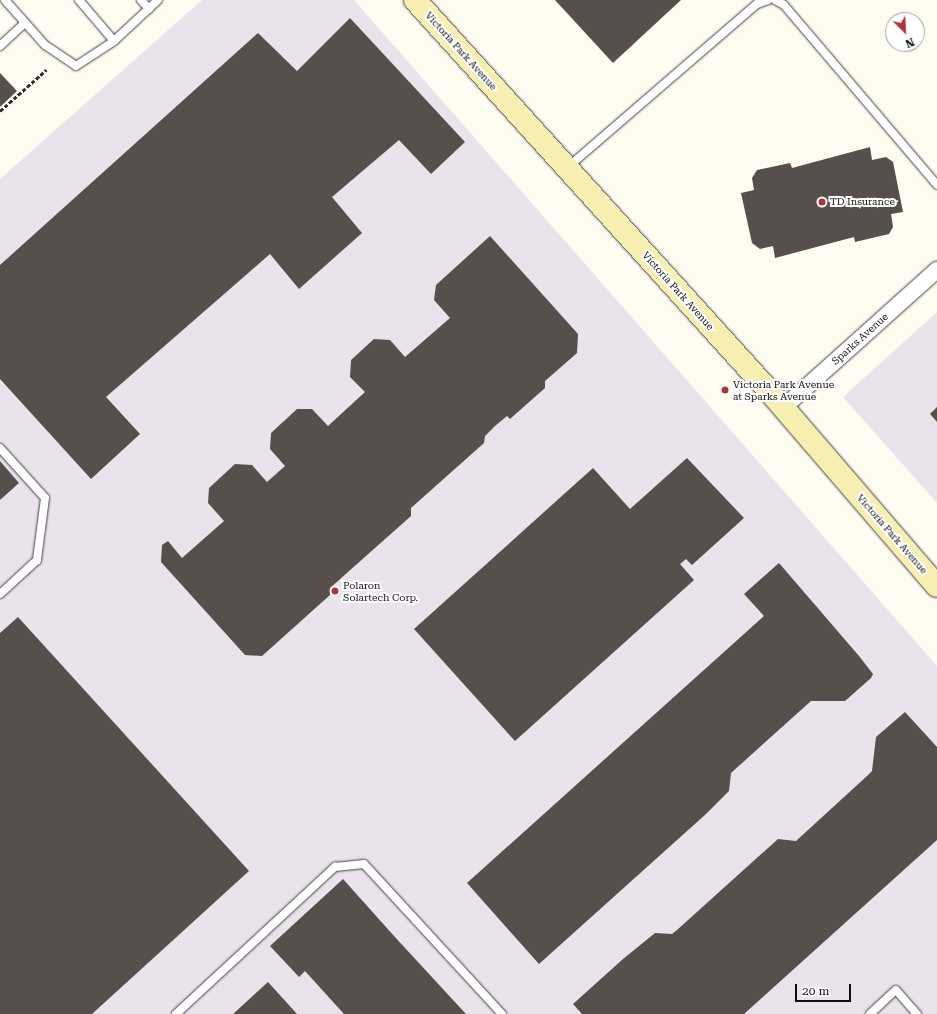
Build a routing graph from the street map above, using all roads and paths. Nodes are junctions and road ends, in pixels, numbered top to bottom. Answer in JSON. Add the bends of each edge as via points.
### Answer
{"nodes":[{"id":1,"x":5,"y":0,"type":"edge"},
{"id":2,"x":79,"y":0,"type":"edge"},
{"id":3,"x":141,"y":0,"type":"edge"},
{"id":4,"x":158,"y":0,"type":"edge"},
{"id":5,"x":415,"y":0,"type":"edge"},
{"id":6,"x":768,"y":0,"type":"edge"},
{"id":7,"x":775,"y":0,"type":"edge"},
{"id":8,"x":148,"y":9,"type":"junction"},
{"id":9,"x":26,"y":23,"type":"junction"},
{"id":10,"x":114,"y":41,"type":"junction"},
{"id":11,"x":0,"y":46,"type":"edge"},
{"id":12,"x":46,"y":70,"type":"dead end"},
{"id":13,"x":0,"y":111,"type":"edge"},
{"id":14,"x":567,"y":168,"type":"junction"},
{"id":15,"x":937,"y":185,"type":"edge"},
{"id":16,"x":937,"y":270,"type":"edge"},
{"id":17,"x":783,"y":408,"type":"junction"},
{"id":18,"x":0,"y":448,"type":"edge"},
{"id":19,"x":937,"y":586,"type":"edge"},
{"id":20,"x":0,"y":594,"type":"edge"},
{"id":21,"x":176,"y":1014,"type":"edge"},
{"id":22,"x":502,"y":1014,"type":"edge"},
{"id":23,"x":870,"y":1014,"type":"edge"},
{"id":24,"x":918,"y":1014,"type":"edge"}],
"edges":[{"from":1,"to":9,"type":"lane"},
{"from":2,"to":10,"type":"lane"},
{"from":3,"to":8,"type":"lane"},
{"from":4,"to":8,"type":"lane"},
{"from":5,"to":14,"type":"main road","name":"Victoria Park Avenue"},
{"from":6,"to":14,"type":"lane","via":[[751,9]]},
{"from":7,"to":15,"type":"lane","via":[[784,5]]},
{"from":8,"to":10,"type":"lane"},
{"from":9,"to":10,"type":"lane","via":[[45,45],[76,66]]},
{"from":9,"to":11,"type":"lane"},
{"from":12,"to":13,"type":"path"},
{"from":14,"to":17,"type":"main road","name":"Victoria Park Avenue"},
{"from":16,"to":17,"type":"street","name":"Sparks Avenue"},
{"from":17,"to":19,"type":"main road","name":"Victoria Park Avenue"},
{"from":18,"to":20,"type":"lane","via":[[45,498],[37,560]]},
{"from":21,"to":22,"type":"lane","via":[[335,867],[364,864]]},
{"from":23,"to":24,"type":"lane","via":[[896,990]]}]}
